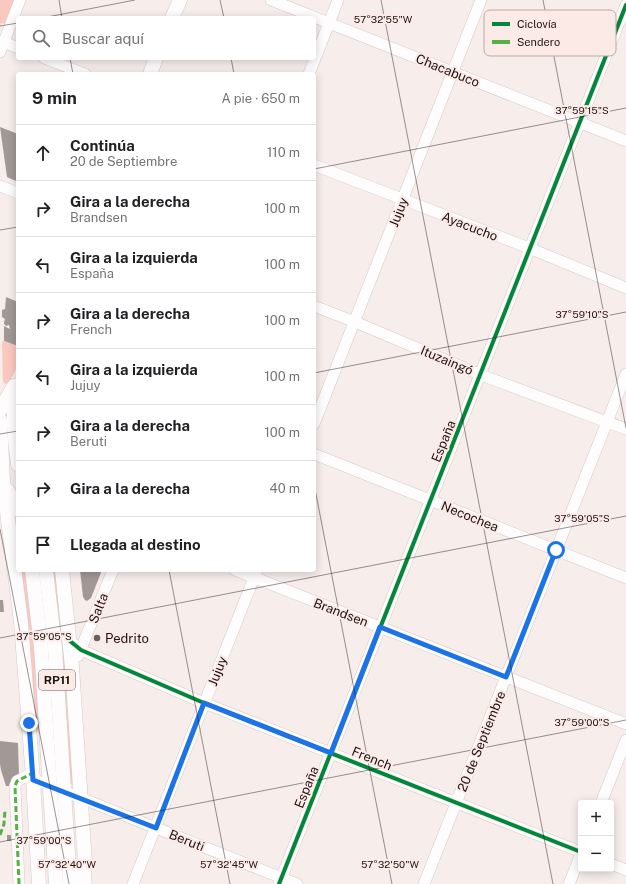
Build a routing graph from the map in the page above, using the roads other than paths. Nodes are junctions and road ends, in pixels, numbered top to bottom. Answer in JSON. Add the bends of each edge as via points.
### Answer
{"nodes":[{"id":1,"x":20,"y":0,"type":"edge"},
{"id":2,"x":180,"y":0,"type":"edge"},
{"id":3,"x":271,"y":0,"type":"edge"},
{"id":4,"x":338,"y":0,"type":"edge"},
{"id":5,"x":481,"y":0,"type":"edge"},
{"id":6,"x":626,"y":5,"type":"edge"},
{"id":7,"x":173,"y":16,"type":"edge"},
{"id":8,"x":311,"y":16,"type":"edge"},
{"id":9,"x":316,"y":18,"type":"edge"},
{"id":10,"x":329,"y":23,"type":"junction"},
{"id":11,"x":616,"y":30,"type":"edge"},
{"id":12,"x":2,"y":47,"type":"edge"},
{"id":13,"x":16,"y":48,"type":"edge"},
{"id":14,"x":316,"y":56,"type":"edge"},
{"id":15,"x":606,"y":56,"type":"edge"},
{"id":16,"x":49,"y":60,"type":"edge"},
{"id":17,"x":155,"y":60,"type":"edge"},
{"id":18,"x":314,"y":60,"type":"edge"},
{"id":19,"x":80,"y":72,"type":"edge"},
{"id":20,"x":151,"y":72,"type":"edge"},
{"id":21,"x":310,"y":72,"type":"edge"},
{"id":22,"x":453,"y":72,"type":"junction"},
{"id":23,"x":579,"y":122,"type":"junction"},
{"id":24,"x":626,"y":141,"type":"edge"},
{"id":25,"x":316,"y":166,"type":"edge"},
{"id":26,"x":0,"y":186,"type":"edge"},
{"id":27,"x":16,"y":192,"type":"edge"},
{"id":28,"x":402,"y":200,"type":"junction"},
{"id":29,"x":529,"y":248,"type":"junction"},
{"id":30,"x":626,"y":288,"type":"edge"},
{"id":31,"x":316,"y":307,"type":"edge"},
{"id":32,"x":354,"y":322,"type":"junction"},
{"id":33,"x":626,"y":374,"type":"edge"},
{"id":34,"x":481,"y":375,"type":"junction"},
{"id":35,"x":16,"y":384,"type":"edge"},
{"id":36,"x":16,"y":392,"type":"edge"},
{"id":37,"x":0,"y":410,"type":"edge"},
{"id":38,"x":316,"y":419,"type":"edge"},
{"id":39,"x":0,"y":420,"type":"edge"},
{"id":40,"x":607,"y":422,"type":"junction"},
{"id":41,"x":626,"y":429,"type":"edge"},
{"id":42,"x":16,"y":445,"type":"edge"},
{"id":43,"x":316,"y":455,"type":"edge"},
{"id":44,"x":3,"y":480,"type":"junction"},
{"id":45,"x":430,"y":500,"type":"junction"},
{"id":46,"x":16,"y":506,"type":"edge"},
{"id":47,"x":556,"y":550,"type":"junction"},
{"id":48,"x":32,"y":572,"type":"edge"},
{"id":49,"x":46,"y":572,"type":"edge"},
{"id":50,"x":62,"y":572,"type":"edge"},
{"id":51,"x":112,"y":572,"type":"edge"},
{"id":52,"x":245,"y":572,"type":"edge"},
{"id":53,"x":255,"y":574,"type":"edge"},
{"id":54,"x":626,"y":578,"type":"edge"},
{"id":55,"x":380,"y":627,"type":"junction"},
{"id":56,"x":70,"y":642,"type":"junction"},
{"id":57,"x":81,"y":650,"type":"junction"},
{"id":58,"x":72,"y":667,"type":"junction"},
{"id":59,"x":506,"y":677,"type":"junction"},
{"id":60,"x":204,"y":703,"type":"junction"},
{"id":61,"x":626,"y":724,"type":"edge"},
{"id":62,"x":626,"y":740,"type":"edge"},
{"id":63,"x":331,"y":753,"type":"junction"},
{"id":64,"x":33,"y":776,"type":"junction"},
{"id":65,"x":50,"y":786,"type":"junction"},
{"id":66,"x":64,"y":791,"type":"junction"},
{"id":67,"x":81,"y":798,"type":"junction"},
{"id":68,"x":602,"y":800,"type":"edge"},
{"id":69,"x":456,"y":802,"type":"junction"},
{"id":70,"x":36,"y":826,"type":"junction"},
{"id":71,"x":156,"y":828,"type":"junction"},
{"id":72,"x":578,"y":852,"type":"edge"},
{"id":73,"x":54,"y":856,"type":"junction"},
{"id":74,"x":578,"y":861,"type":"edge"},
{"id":75,"x":85,"y":863,"type":"junction"},
{"id":76,"x":614,"y":865,"type":"edge"},
{"id":77,"x":626,"y":870,"type":"edge"},
{"id":78,"x":280,"y":881,"type":"edge"},
{"id":79,"x":19,"y":884,"type":"edge"},
{"id":80,"x":39,"y":884,"type":"edge"},
{"id":81,"x":56,"y":884,"type":"edge"},
{"id":82,"x":70,"y":884,"type":"edge"},
{"id":83,"x":74,"y":884,"type":"edge"},
{"id":84,"x":86,"y":884,"type":"edge"},
{"id":85,"x":133,"y":884,"type":"edge"},
{"id":86,"x":297,"y":884,"type":"edge"},
{"id":87,"x":424,"y":884,"type":"edge"},
{"id":88,"x":569,"y":884,"type":"edge"}],
"edges":[{"from":1,"to":12,"type":"street"},
{"from":2,"to":7,"type":"main road"},
{"from":3,"to":8,"type":"street","name":"Chacabuco"},
{"from":4,"to":10,"type":"street"},
{"from":5,"to":22,"type":"street","name":"Jujuy"},
{"from":6,"to":11,"type":"street","name":"España"},
{"from":9,"to":10,"type":"street","name":"Chacabuco"},
{"from":10,"to":14,"type":"street"},
{"from":10,"to":22,"type":"street","name":"Chacabuco"},
{"from":12,"to":13,"type":"street"},
{"from":15,"to":23,"type":"street","name":"España"},
{"from":16,"to":19,"type":"street"},
{"from":17,"to":20,"type":"main road"},
{"from":18,"to":21,"type":"street"},
{"from":22,"to":23,"type":"street","name":"Chacabuco"},
{"from":22,"to":28,"type":"street","name":"Jujuy"},
{"from":23,"to":24,"type":"street","name":"Chacabuco"},
{"from":23,"to":29,"type":"street","name":"España"},
{"from":25,"to":28,"type":"street","name":"Ayacucho"},
{"from":26,"to":27,"type":"street"},
{"from":28,"to":29,"type":"street","name":"Ayacucho"},
{"from":28,"to":32,"type":"street","name":"Jujuy"},
{"from":29,"to":30,"type":"street","name":"Ayacucho"},
{"from":29,"to":34,"type":"street","name":"España"},
{"from":31,"to":32,"type":"street","name":"Ituzaingó"},
{"from":32,"to":34,"type":"street","name":"Ituzaingó"},
{"from":32,"to":38,"type":"street","name":"Jujuy"},
{"from":33,"to":40,"type":"street","name":"20 de Septiembre"},
{"from":34,"to":40,"type":"street","name":"Ituzaingó"},
{"from":34,"to":45,"type":"street","name":"España"},
{"from":35,"to":37,"type":"main road"},
{"from":36,"to":42,"type":"main road","via":[[13,417]]},
{"from":39,"to":44,"type":"main road"},
{"from":40,"to":41,"type":"street","name":"Ituzaingó"},
{"from":40,"to":47,"type":"street","name":"20 de Septiembre"},
{"from":43,"to":45,"type":"street","name":"Necochea"},
{"from":44,"to":46,"type":"main road"},
{"from":44,"to":64,"type":"main road","via":[[21,622]]},
{"from":45,"to":47,"type":"street","name":"Necochea"},
{"from":45,"to":55,"type":"street","name":"España"},
{"from":47,"to":54,"type":"street","name":"Necochea"},
{"from":47,"to":59,"type":"street","name":"20 de Septiembre"},
{"from":48,"to":65,"type":"main road","number":"RP11","via":[[41,647]]},
{"from":49,"to":66,"type":"main road","number":"RP11","via":[[55,648]]},
{"from":50,"to":56,"type":"main road"},
{"from":51,"to":57,"type":"street","name":"Salta"},
{"from":52,"to":53,"type":"street","name":"Brandsen"},
{"from":53,"to":55,"type":"street","name":"Brandsen"},
{"from":53,"to":60,"type":"street","name":"Jujuy"},
{"from":55,"to":59,"type":"street","name":"Brandsen"},
{"from":55,"to":63,"type":"street","name":"España"},
{"from":56,"to":57,"type":"street","name":"French"},
{"from":56,"to":58,"type":"main road"},
{"from":57,"to":58,"type":"street","name":"Salta"},
{"from":57,"to":60,"type":"street","name":"French"},
{"from":58,"to":67,"type":"main road"},
{"from":59,"to":61,"type":"street","name":"Brandsen"},
{"from":59,"to":69,"type":"street","name":"20 de Septiembre"},
{"from":60,"to":63,"type":"street","name":"French"},
{"from":60,"to":71,"type":"street","name":"Jujuy"},
{"from":62,"to":68,"type":"street"},
{"from":63,"to":69,"type":"street","name":"French"},
{"from":63,"to":78,"type":"street","name":"España"},
{"from":64,"to":65,"type":"street","name":"Beruti"},
{"from":64,"to":70,"type":"main road"},
{"from":64,"to":79,"type":"street","via":[[17,781],[15,786]]},
{"from":65,"to":66,"type":"street","name":"Beruti"},
{"from":65,"to":73,"type":"main road","number":"RP11"},
{"from":66,"to":67,"type":"street","name":"Beruti"},
{"from":66,"to":82,"type":"main road","number":"RP11"},
{"from":67,"to":71,"type":"street","name":"Beruti"},
{"from":67,"to":75,"type":"main road"},
{"from":69,"to":72,"type":"street","name":"French"},
{"from":69,"to":87,"type":"street","name":"20 de Septiembre"},
{"from":70,"to":73,"type":"main road"},
{"from":70,"to":80,"type":"main road"},
{"from":71,"to":78,"type":"street","name":"Beruti"},
{"from":71,"to":85,"type":"street","name":"Jujuy"},
{"from":73,"to":81,"type":"main road","number":"RP11"},
{"from":74,"to":88,"type":"street"},
{"from":75,"to":83,"type":"main road"},
{"from":75,"to":84,"type":"street"},
{"from":76,"to":77,"type":"street"},
{"from":78,"to":86,"type":"street","name":"Beruti"}]}
